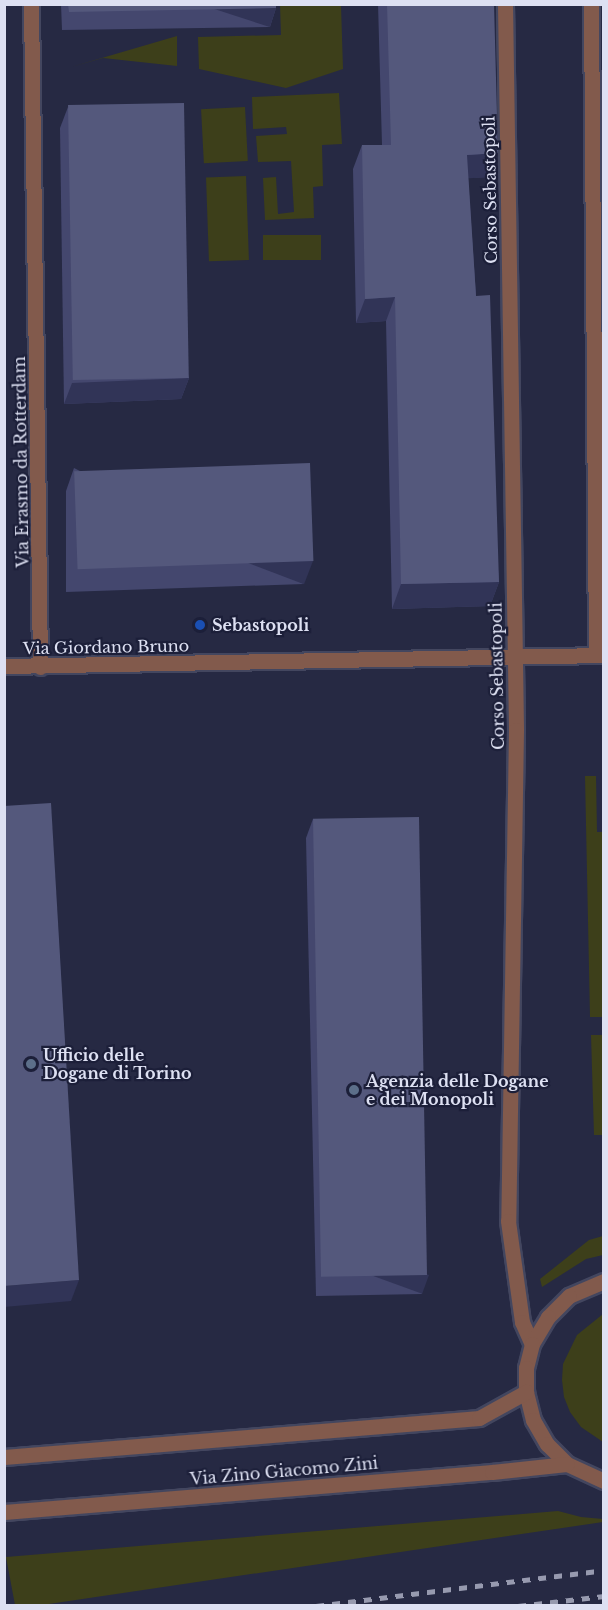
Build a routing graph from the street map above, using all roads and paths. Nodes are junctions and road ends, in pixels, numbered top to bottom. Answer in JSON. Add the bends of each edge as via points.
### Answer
{"nodes":[{"id":1,"x":31,"y":4,"type":"edge"},
{"id":2,"x":505,"y":4,"type":"edge"},
{"id":3,"x":591,"y":4,"type":"edge"},
{"id":4,"x":600,"y":655,"type":"edge"},
{"id":5,"x":513,"y":656,"type":"junction"},
{"id":6,"x":4,"y":666,"type":"edge"},
{"id":7,"x":40,"y":667,"type":"junction"},
{"id":8,"x":603,"y":1281,"type":"edge"},
{"id":9,"x":532,"y":1344,"type":"junction"},
{"id":10,"x":526,"y":1392,"type":"junction"},
{"id":11,"x":4,"y":1457,"type":"edge"},
{"id":12,"x":567,"y":1464,"type":"junction"},
{"id":13,"x":603,"y":1481,"type":"edge"},
{"id":14,"x":4,"y":1512,"type":"edge"}],
"edges":[{"from":1,"to":7,"type":"street","name":"Via Erasmo da Rotterdam"},
{"from":2,"to":5,"type":"street","name":"Corso Sebastopoli"},
{"from":3,"to":4,"type":"street"},
{"from":4,"to":5,"type":"street","name":"Via Giordano Bruno"},
{"from":5,"to":7,"type":"street","name":"Via Giordano Bruno"},
{"from":5,"to":9,"type":"street","name":"Corso Sebastopoli","via":[[516,730],[508,1221],[522,1322]]},
{"from":6,"to":7,"type":"street","name":"Via Giordano Bruno"},
{"from":8,"to":9,"type":"street","via":[[569,1296],[548,1317]]},
{"from":9,"to":10,"type":"street"},
{"from":10,"to":11,"type":"street","via":[[479,1418]]},
{"from":10,"to":12,"type":"street","via":[[533,1420],[547,1444]]},
{"from":12,"to":13,"type":"street"},
{"from":12,"to":14,"type":"street","name":"Via Zino Giacomo Zini"}]}
